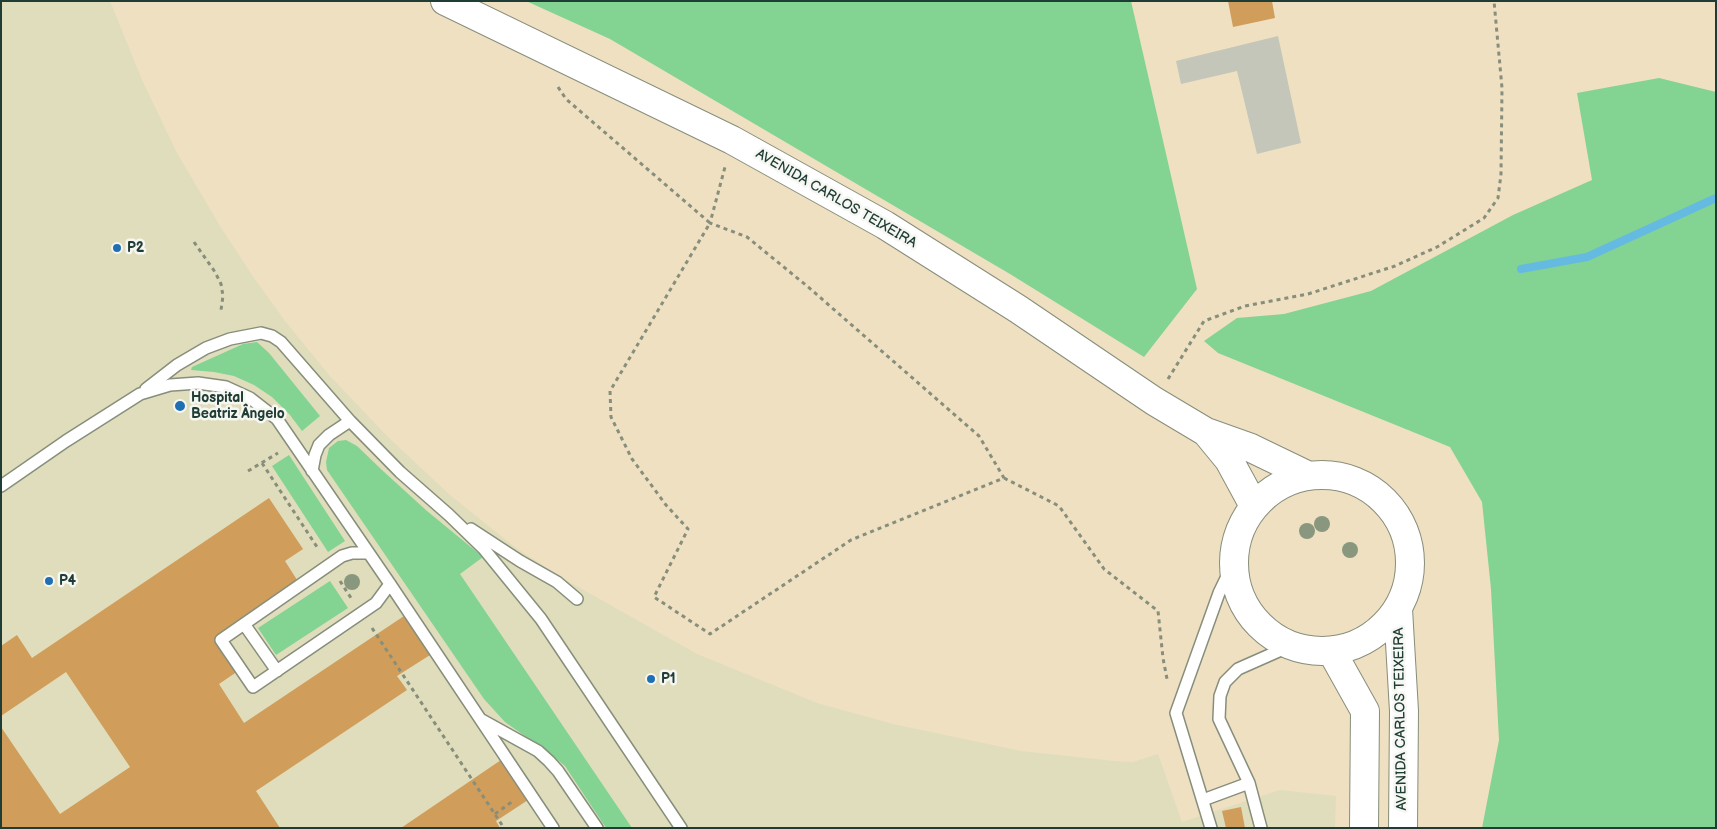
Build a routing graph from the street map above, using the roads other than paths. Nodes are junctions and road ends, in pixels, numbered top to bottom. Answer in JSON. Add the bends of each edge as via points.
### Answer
{"nodes":[{"id":1,"x":445,"y":1,"type":"edge"},
{"id":2,"x":140,"y":394,"type":"junction"},
{"id":3,"x":350,"y":421,"type":"junction"},
{"id":4,"x":1206,"y":432,"type":"junction"},
{"id":5,"x":312,"y":471,"type":"junction"},
{"id":6,"x":1307,"y":475,"type":"junction"},
{"id":7,"x":1,"y":486,"type":"edge"},
{"id":8,"x":1254,"y":506,"type":"junction"},
{"id":9,"x":449,"y":515,"type":"junction"},
{"id":10,"x":368,"y":553,"type":"junction"},
{"id":11,"x":1234,"y":564,"type":"junction"},
{"id":12,"x":390,"y":584,"type":"junction"},
{"id":13,"x":577,"y":599,"type":"dead end"},
{"id":14,"x":1398,"y":610,"type":"junction"},
{"id":15,"x":244,"y":624,"type":"junction"},
{"id":16,"x":1290,"y":646,"type":"junction"},
{"id":17,"x":1332,"y":652,"type":"junction"},
{"id":18,"x":277,"y":671,"type":"junction"},
{"id":19,"x":479,"y":718,"type":"junction"},
{"id":20,"x":1249,"y":783,"type":"junction"},
{"id":21,"x":1203,"y":800,"type":"junction"},
{"id":22,"x":553,"y":828,"type":"edge"},
{"id":23,"x":596,"y":828,"type":"edge"},
{"id":24,"x":681,"y":828,"type":"edge"},
{"id":25,"x":1211,"y":828,"type":"edge"},
{"id":26,"x":1261,"y":828,"type":"edge"},
{"id":27,"x":1364,"y":828,"type":"edge"},
{"id":28,"x":1403,"y":828,"type":"edge"}],
"edges":[{"from":1,"to":4,"type":"main road","name":"AVENIDA CARLOS TEIXEIRA","via":[[732,140],[886,225]]},
{"from":2,"to":3,"type":"lane","via":[[177,365],[206,348],[261,333],[281,342]]},
{"from":2,"to":5,"type":"lane","via":[[170,385],[198,383],[226,387],[250,398],[277,419]]},
{"from":2,"to":7,"type":"lane"},
{"from":3,"to":5,"type":"lane","via":[[329,434],[319,445]]},
{"from":3,"to":9,"type":"lane","via":[[400,472]]},
{"from":4,"to":6,"type":"main road","name":"AVENIDA CARLOS TEIXEIRA","via":[[1251,448]]},
{"from":4,"to":8,"type":"main road","name":"AVENIDA CARLOS TEIXEIRA","via":[[1229,460]]},
{"from":5,"to":10,"type":"lane"},
{"from":6,"to":8,"type":"main road","via":[[1287,481]]},
{"from":6,"to":14,"type":"main road","via":[[1333,474],[1357,481],[1379,494],[1396,513],[1407,536],[1411,561],[1408,586]]},
{"from":8,"to":11,"type":"main road","via":[[1239,534]]},
{"from":9,"to":13,"type":"lane","via":[[558,582]]},
{"from":9,"to":24,"type":"lane","via":[[484,549],[541,619]]},
{"from":10,"to":12,"type":"lane"},
{"from":10,"to":15,"type":"lane","via":[[342,556]]},
{"from":11,"to":16,"type":"main road","via":[[1238,590],[1250,614],[1267,633]]},
{"from":11,"to":21,"type":"lane","via":[[1219,593],[1176,713]]},
{"from":12,"to":18,"type":"lane","via":[[376,603]]},
{"from":12,"to":19,"type":"lane"},
{"from":14,"to":17,"type":"main road","via":[[1386,626],[1370,638]]},
{"from":14,"to":28,"type":"main road","name":"AVENIDA CARLOS TEIXEIRA","via":[[1404,711]]},
{"from":15,"to":18,"type":"lane"},
{"from":15,"to":18,"type":"lane","via":[[221,640],[254,687]]},
{"from":16,"to":17,"type":"main road","via":[[1311,652]]},
{"from":16,"to":20,"type":"lane","via":[[1238,669],[1225,682],[1220,696],[1219,718]]},
{"from":17,"to":27,"type":"main road","via":[[1365,711]]},
{"from":19,"to":22,"type":"lane"},
{"from":19,"to":23,"type":"lane","via":[[538,751],[549,761]]},
{"from":20,"to":21,"type":"lane"},
{"from":20,"to":26,"type":"lane"},
{"from":21,"to":25,"type":"lane"}]}
